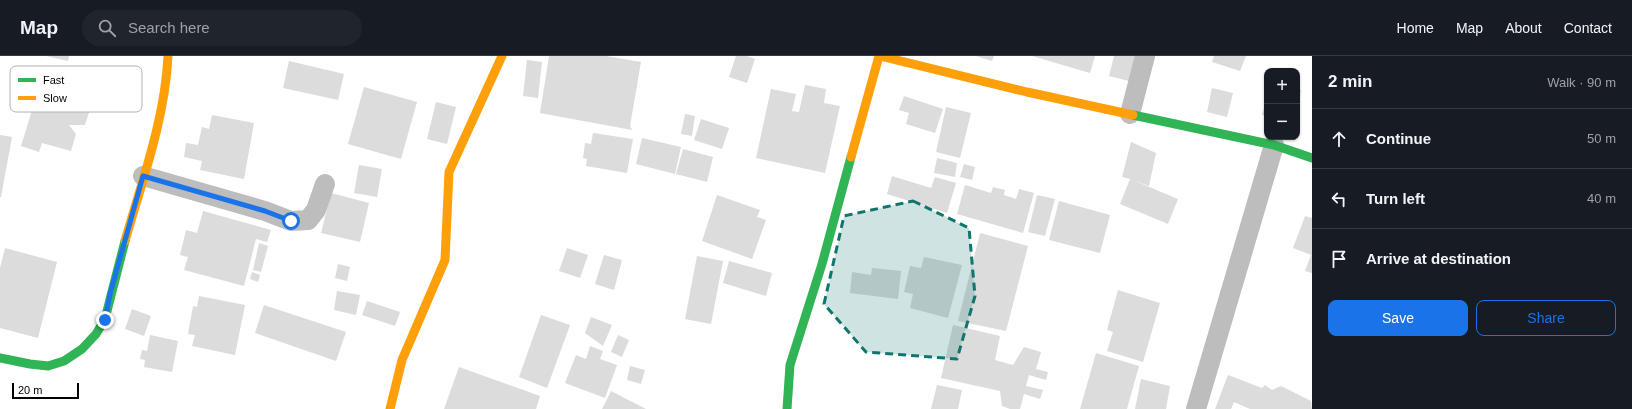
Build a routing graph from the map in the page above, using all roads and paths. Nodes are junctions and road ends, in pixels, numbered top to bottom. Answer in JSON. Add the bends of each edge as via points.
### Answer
{"nodes":[{"id":1,"x":168,"y":56,"type":"edge"},
{"id":2,"x":502,"y":56,"type":"edge"},
{"id":3,"x":880,"y":56,"type":"edge"},
{"id":4,"x":1145,"y":56,"type":"edge"},
{"id":5,"x":1130,"y":114,"type":"junction"},
{"id":6,"x":1274,"y":145,"type":"junction"},
{"id":7,"x":1312,"y":158,"type":"edge"},
{"id":8,"x":143,"y":176,"type":"junction"},
{"id":9,"x":325,"y":184,"type":"dead end"},
{"id":10,"x":0,"y":358,"type":"edge"},
{"id":11,"x":390,"y":409,"type":"edge"},
{"id":12,"x":787,"y":409,"type":"edge"},
{"id":13,"x":1196,"y":409,"type":"edge"}],
"edges":[{"from":1,"to":8,"type":"street","via":[[157,126]]},
{"from":2,"to":11,"type":"street","via":[[449,172],[445,260],[402,360]]},
{"from":3,"to":5,"type":"street"},
{"from":3,"to":12,"type":"street","via":[[822,264],[790,365]]},
{"from":4,"to":5,"type":"street"},
{"from":5,"to":6,"type":"street"},
{"from":6,"to":7,"type":"street"},
{"from":6,"to":13,"type":"street"},
{"from":8,"to":9,"type":"street","via":[[291,221],[308,220],[316,210]]},
{"from":8,"to":10,"type":"street","via":[[105,320],[91,340],[79,352],[49,366]]}]}
